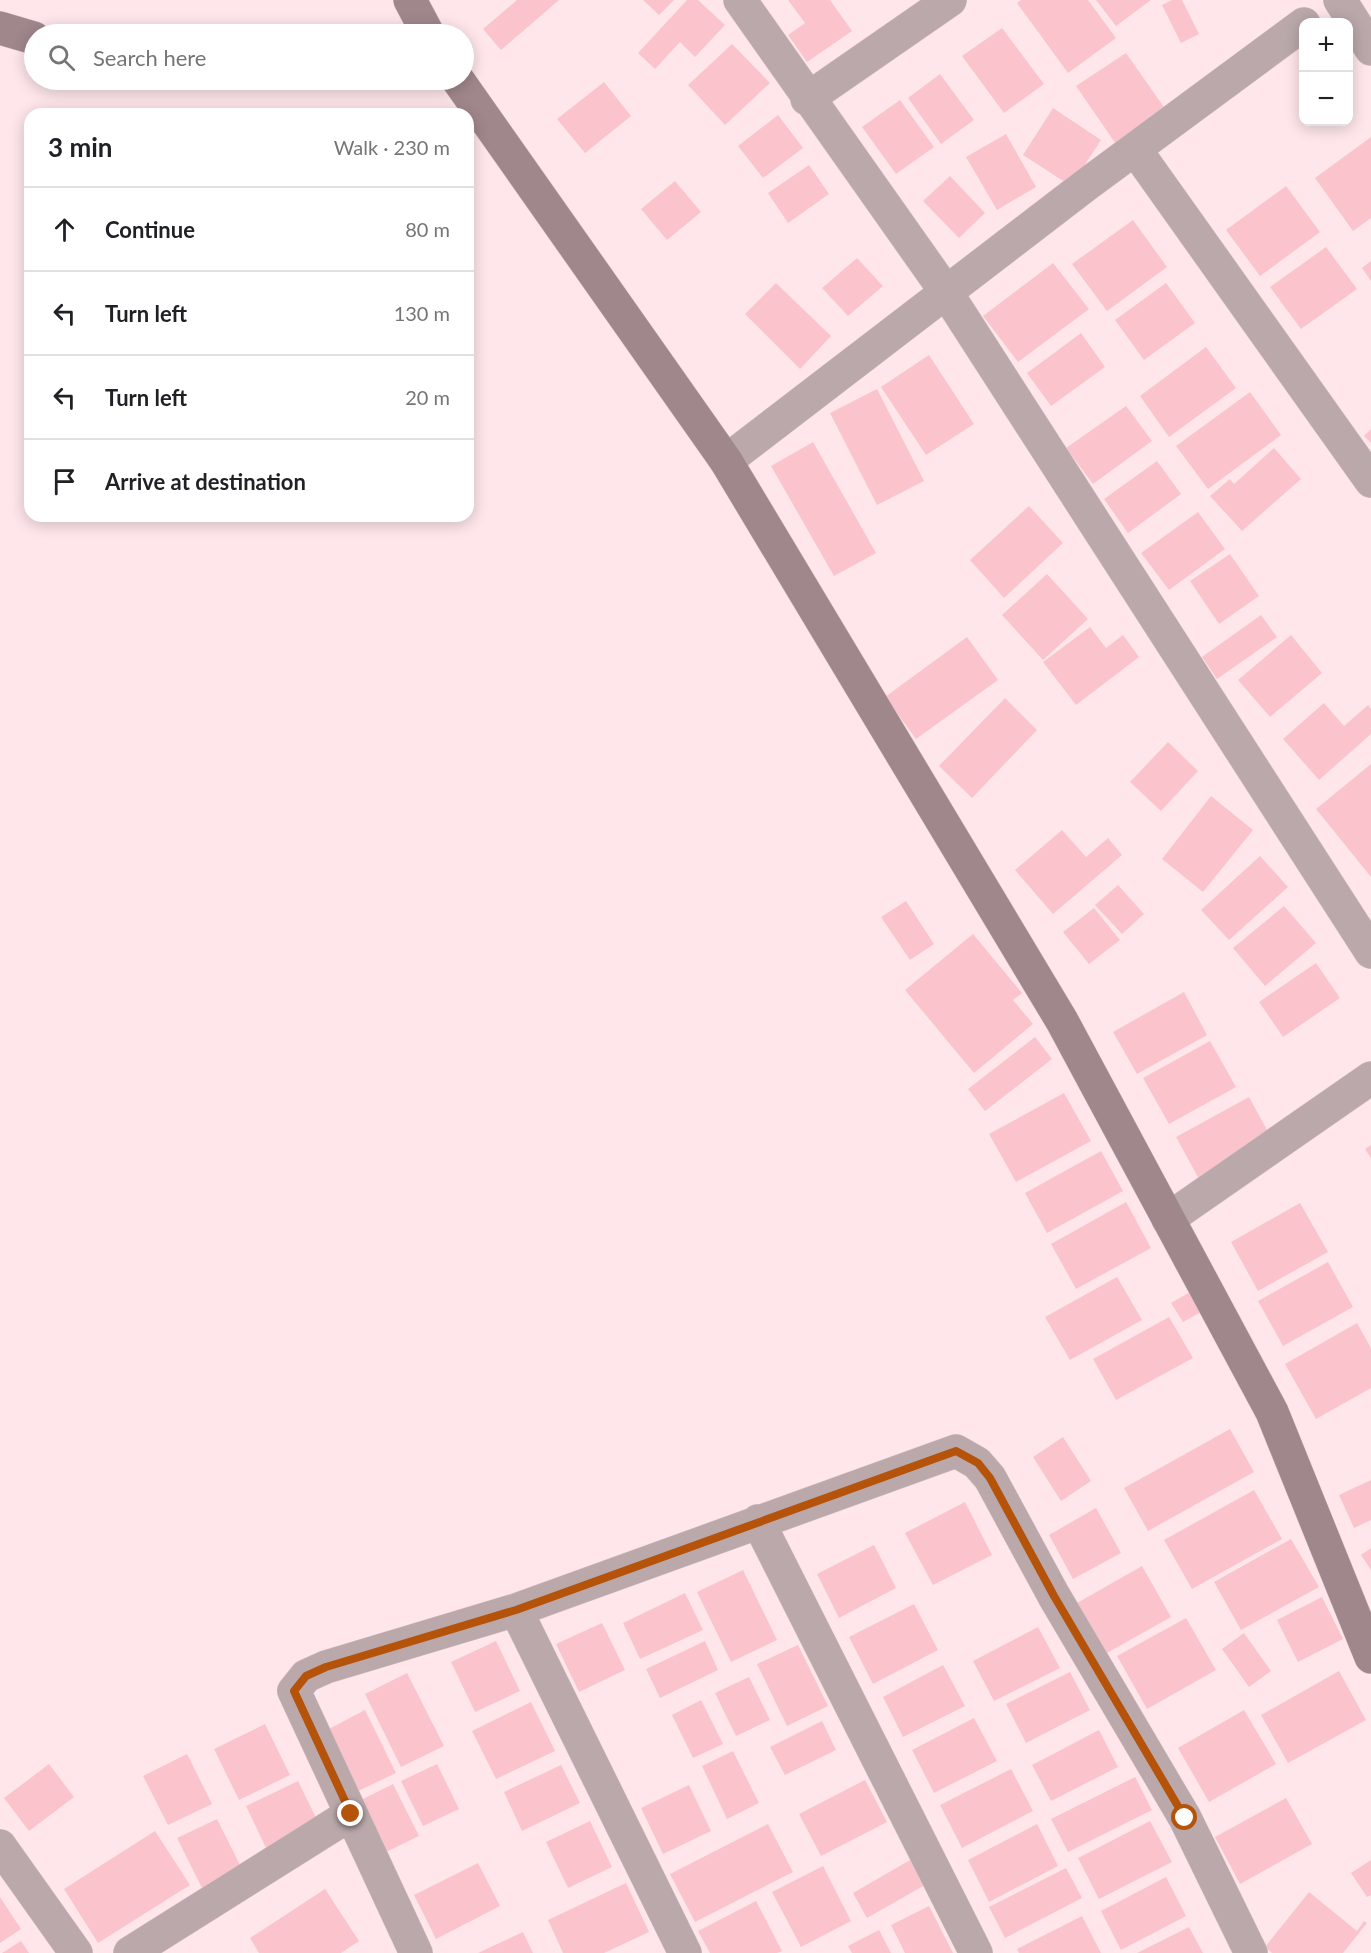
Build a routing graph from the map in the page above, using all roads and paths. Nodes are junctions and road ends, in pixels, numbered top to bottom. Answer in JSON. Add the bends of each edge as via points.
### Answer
{"nodes":[{"id":1,"x":410,"y":0,"type":"edge"},
{"id":2,"x":740,"y":0,"type":"edge"},
{"id":3,"x":950,"y":0,"type":"edge"},
{"id":4,"x":1335,"y":0,"type":"edge"},
{"id":5,"x":1340,"y":0,"type":"edge"},
{"id":6,"x":1311,"y":18,"type":"edge"},
{"id":7,"x":423,"y":24,"type":"edge"},
{"id":8,"x":1299,"y":27,"type":"edge"},
{"id":9,"x":0,"y":28,"type":"edge"},
{"id":10,"x":24,"y":35,"type":"edge"},
{"id":11,"x":1371,"y":49,"type":"edge"},
{"id":12,"x":465,"y":90,"type":"edge"},
{"id":13,"x":807,"y":99,"type":"junction"},
{"id":14,"x":1135,"y":149,"type":"junction"},
{"id":15,"x":946,"y":292,"type":"junction"},
{"id":16,"x":726,"y":461,"type":"junction"},
{"id":17,"x":1371,"y":481,"type":"edge"},
{"id":18,"x":1371,"y":952,"type":"edge"},
{"id":19,"x":1371,"y":1078,"type":"edge"},
{"id":20,"x":1168,"y":1219,"type":"junction"},
{"id":21,"x":758,"y":1521,"type":"junction"},
{"id":22,"x":516,"y":1610,"type":"junction"},
{"id":23,"x":1371,"y":1657,"type":"edge"},
{"id":24,"x":351,"y":1814,"type":"junction"},
{"id":25,"x":0,"y":1846,"type":"edge"},
{"id":26,"x":76,"y":1953,"type":"edge"},
{"id":27,"x":130,"y":1953,"type":"edge"},
{"id":28,"x":416,"y":1953,"type":"edge"},
{"id":29,"x":685,"y":1953,"type":"edge"},
{"id":30,"x":975,"y":1953,"type":"edge"},
{"id":31,"x":1251,"y":1953,"type":"edge"}],
"edges":[{"from":1,"to":7,"type":"street"},
{"from":2,"to":13,"type":"street"},
{"from":3,"to":13,"type":"street"},
{"from":4,"to":6,"type":"street"},
{"from":5,"to":11,"type":"street"},
{"from":8,"to":14,"type":"street"},
{"from":9,"to":10,"type":"street"},
{"from":12,"to":16,"type":"street"},
{"from":13,"to":15,"type":"street"},
{"from":14,"to":15,"type":"street"},
{"from":14,"to":17,"type":"street"},
{"from":15,"to":16,"type":"street"},
{"from":15,"to":18,"type":"street"},
{"from":16,"to":20,"type":"street","via":[[1062,1021]]},
{"from":19,"to":20,"type":"street"},
{"from":20,"to":23,"type":"street","via":[[1272,1412]]},
{"from":21,"to":22,"type":"street"},
{"from":21,"to":30,"type":"street"},
{"from":21,"to":31,"type":"street","via":[[956,1451],[978,1463],[1185,1818]]},
{"from":22,"to":24,"type":"street","via":[[306,1676],[294,1691]]},
{"from":22,"to":29,"type":"street"},
{"from":24,"to":27,"type":"street"},
{"from":24,"to":28,"type":"street"},
{"from":25,"to":26,"type":"street"}]}
